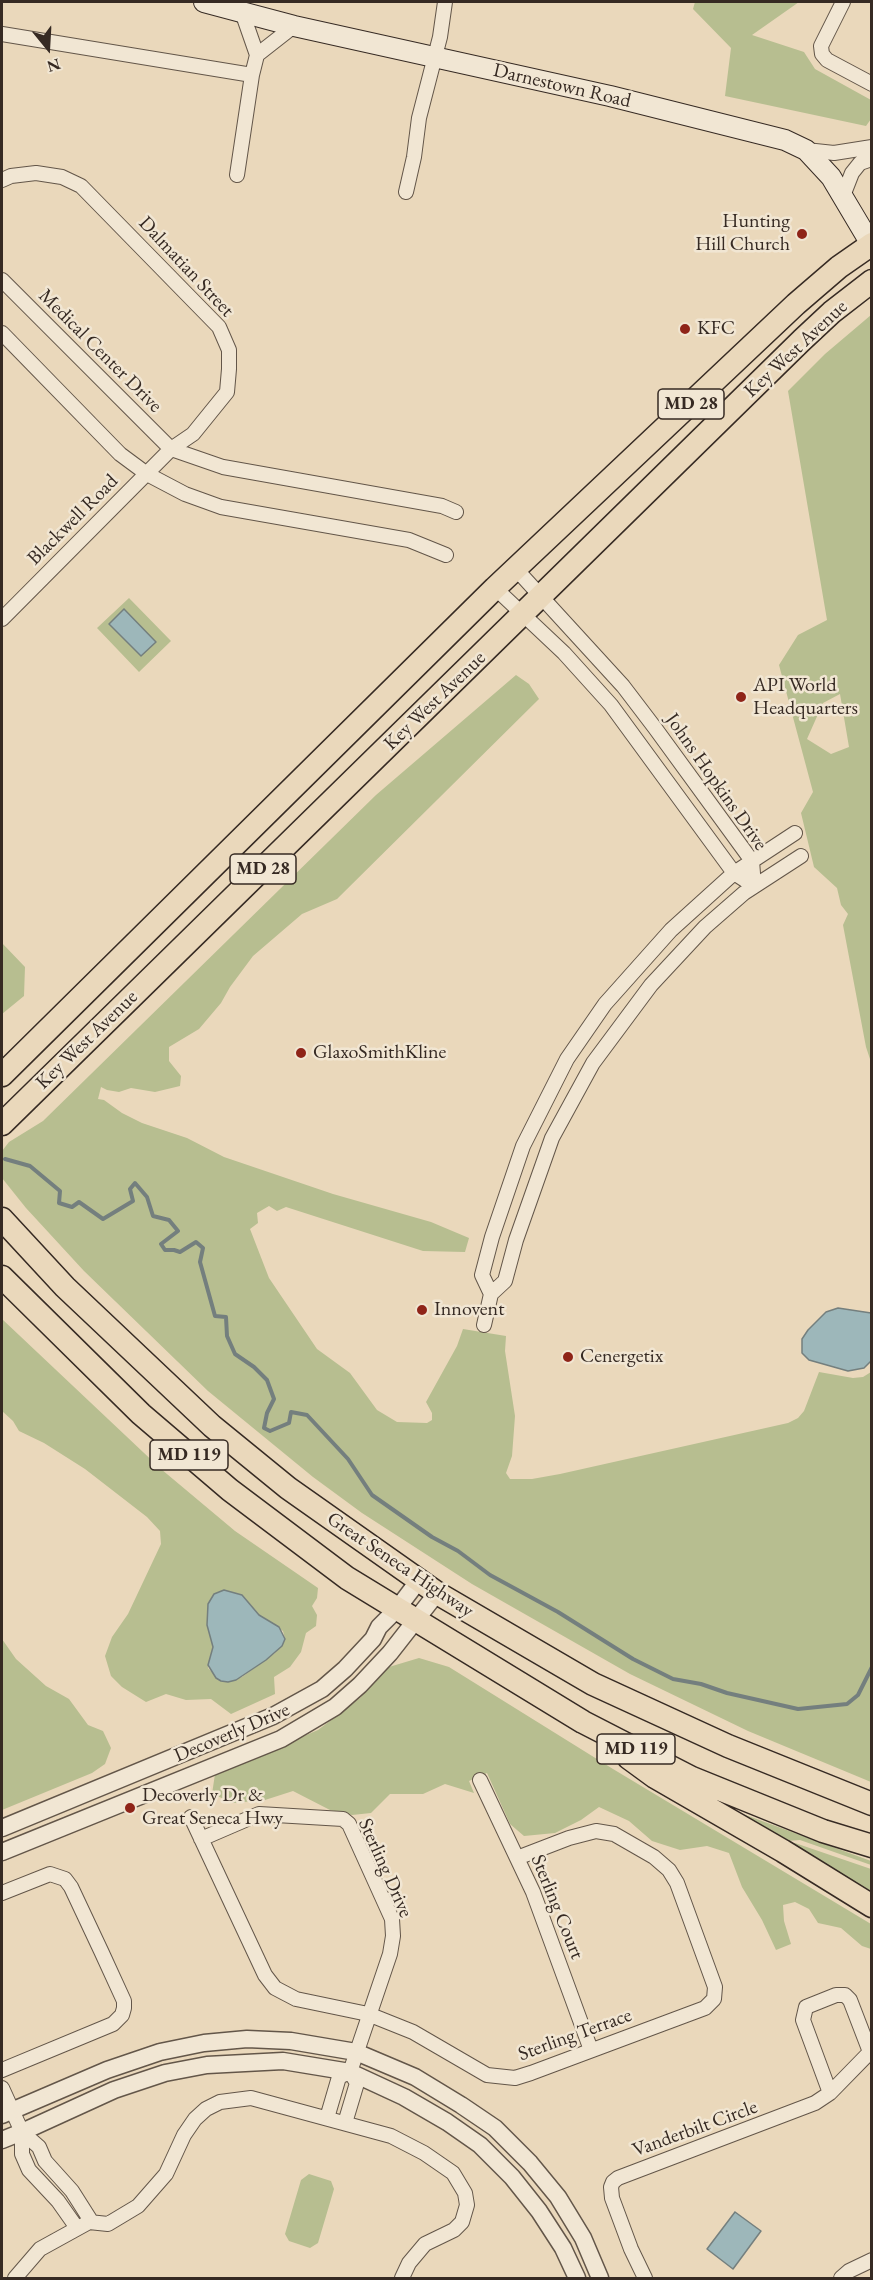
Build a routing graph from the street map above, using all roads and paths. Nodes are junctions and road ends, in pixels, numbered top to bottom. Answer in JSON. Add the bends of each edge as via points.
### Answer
{"nodes":[{"id":1,"x":204,"y":2,"type":"edge"},
{"id":2,"x":445,"y":2,"type":"edge"},
{"id":3,"x":843,"y":2,"type":"edge"},
{"id":4,"x":242,"y":12,"type":"junction"},
{"id":5,"x":294,"y":26,"type":"junction"},
{"id":6,"x":2,"y":34,"type":"edge"},
{"id":7,"x":257,"y":55,"type":"junction"},
{"id":8,"x":434,"y":57,"type":"junction"},
{"id":9,"x":252,"y":75,"type":"junction"},
{"id":10,"x":872,"y":84,"type":"edge"},
{"id":11,"x":872,"y":147,"type":"edge"},
{"id":12,"x":806,"y":150,"type":"junction"},
{"id":13,"x":872,"y":159,"type":"edge"},
{"id":14,"x":237,"y":175,"type":"dead end"},
{"id":15,"x":2,"y":180,"type":"edge"},
{"id":16,"x":406,"y":192,"type":"dead end"},
{"id":17,"x":843,"y":196,"type":"junction"},
{"id":18,"x":871,"y":245,"type":"edge"},
{"id":19,"x":2,"y":280,"type":"edge"},
{"id":20,"x":872,"y":281,"type":"edge"},
{"id":21,"x":2,"y":333,"type":"edge"},
{"id":22,"x":171,"y":449,"type":"junction"},
{"id":23,"x":147,"y":474,"type":"junction"},
{"id":24,"x":456,"y":512,"type":"dead end"},
{"id":25,"x":446,"y":555,"type":"dead end"},
{"id":26,"x":515,"y":568,"type":"junction"},
{"id":27,"x":495,"y":588,"type":"junction"},
{"id":28,"x":541,"y":596,"type":"junction"},
{"id":29,"x":523,"y":614,"type":"junction"},
{"id":30,"x":2,"y":619,"type":"edge"},
{"id":31,"x":795,"y":833,"type":"dead end"},
{"id":32,"x":801,"y":856,"type":"dead end"},
{"id":33,"x":752,"y":861,"type":"junction"},
{"id":34,"x":734,"y":873,"type":"junction"},
{"id":35,"x":754,"y":886,"type":"junction"},
{"id":36,"x":2,"y":1075,"type":"edge"},
{"id":37,"x":2,"y":1124,"type":"edge"},
{"id":38,"x":2,"y":1219,"type":"edge"},
{"id":39,"x":2,"y":1277,"type":"edge"},
{"id":40,"x":490,"y":1294,"type":"junction"},
{"id":41,"x":484,"y":1325,"type":"dead end"},
{"id":42,"x":419,"y":1580,"type":"junction"},
{"id":43,"x":437,"y":1593,"type":"junction"},
{"id":44,"x":406,"y":1615,"type":"junction"},
{"id":45,"x":583,"y":1722,"type":"junction"},
{"id":46,"x":480,"y":1780,"type":"dead end"},
{"id":47,"x":872,"y":1804,"type":"edge"},
{"id":48,"x":191,"y":1817,"type":"dead end"},
{"id":49,"x":2,"y":1828,"type":"edge"},
{"id":50,"x":201,"y":1839,"type":"junction"},
{"id":51,"x":872,"y":1846,"type":"edge"},
{"id":52,"x":2,"y":1852,"type":"edge"},
{"id":53,"x":517,"y":1858,"type":"junction"},
{"id":54,"x":2,"y":1893,"type":"edge"},
{"id":55,"x":872,"y":1906,"type":"edge"},
{"id":56,"x":368,"y":2014,"type":"junction"},
{"id":57,"x":591,"y":2050,"type":"junction"},
{"id":58,"x":871,"y":2051,"type":"edge"},
{"id":59,"x":356,"y":2052,"type":"junction"},
{"id":60,"x":2,"y":2070,"type":"edge"},
{"id":61,"x":350,"y":2072,"type":"junction"},
{"id":62,"x":2,"y":2088,"type":"edge"},
{"id":63,"x":830,"y":2093,"type":"junction"},
{"id":64,"x":7,"y":2113,"type":"edge"},
{"id":65,"x":327,"y":2118,"type":"junction"},
{"id":66,"x":345,"y":2123,"type":"junction"},
{"id":67,"x":22,"y":2132,"type":"junction"},
{"id":68,"x":2,"y":2140,"type":"edge"},
{"id":69,"x":91,"y":2222,"type":"junction"},
{"id":70,"x":77,"y":2229,"type":"junction"},
{"id":71,"x":872,"y":2260,"type":"edge"},
{"id":72,"x":2,"y":2274,"type":"edge"},
{"id":73,"x":13,"y":2278,"type":"edge"},
{"id":74,"x":402,"y":2278,"type":"edge"},
{"id":75,"x":577,"y":2278,"type":"edge"},
{"id":76,"x":600,"y":2278,"type":"edge"},
{"id":77,"x":645,"y":2278,"type":"edge"},
{"id":78,"x":841,"y":2278,"type":"edge"}],
"edges":[{"from":1,"to":4,"type":"main road","name":"Darnestown Road"},
{"from":2,"to":8,"type":"street"},
{"from":3,"to":10,"type":"street","via":[[821,46],[822,54]]},
{"from":4,"to":5,"type":"main road","name":"Darnestown Road"},
{"from":4,"to":7,"type":"street"},
{"from":5,"to":7,"type":"street"},
{"from":5,"to":8,"type":"main road","name":"Darnestown Road"},
{"from":6,"to":9,"type":"street"},
{"from":7,"to":9,"type":"street"},
{"from":8,"to":12,"type":"main road","name":"Darnestown Road","via":[[610,96],[785,140]]},
{"from":8,"to":16,"type":"street"},
{"from":9,"to":14,"type":"street"},
{"from":11,"to":12,"type":"street","via":[[834,153]]},
{"from":12,"to":17,"type":"main road","name":"Darnestown Road"},
{"from":13,"to":17,"type":"street","via":[[860,163],[852,173]]},
{"from":15,"to":22,"type":"street","name":"Dalmatian Street","via":[[36,173],[62,177],[81,186],[219,327],[229,350],[227,392],[194,434]]},
{"from":17,"to":18,"type":"main road","name":"Darnestown Road"},
{"from":18,"to":26,"type":"main road","name":"Key West Avenue","number":"MD 28","via":[[796,304]]},
{"from":19,"to":22,"type":"street","name":"Medical Center Drive"},
{"from":20,"to":28,"type":"main road","name":"Key West Avenue","number":"MD 28","via":[[802,340]]},
{"from":21,"to":23,"type":"street","via":[[120,454]]},
{"from":22,"to":23,"type":"street","name":"Blackwell Road"},
{"from":22,"to":24,"type":"street","via":[[224,467],[442,506]]},
{"from":23,"to":25,"type":"street","via":[[221,507],[409,540]]},
{"from":23,"to":30,"type":"street","name":"Blackwell Road"},
{"from":26,"to":27,"type":"main road","name":"Key West Avenue","number":"MD 28"},
{"from":26,"to":28,"type":"street","name":"Johns Hopkins Drive"},
{"from":27,"to":29,"type":"street","name":"Johns Hopkins Drive"},
{"from":27,"to":36,"type":"main road","name":"Key West Avenue","number":"MD 28"},
{"from":28,"to":29,"type":"main road","name":"Key West Avenue","number":"MD 28"},
{"from":28,"to":33,"type":"street","name":"Johns Hopkins Drive","via":[[623,686]]},
{"from":29,"to":34,"type":"street","name":"Johns Hopkins Drive","via":[[611,705]]},
{"from":29,"to":37,"type":"main road","name":"Key West Avenue","number":"MD 28"},
{"from":31,"to":33,"type":"street"},
{"from":32,"to":35,"type":"street"},
{"from":33,"to":34,"type":"street"},
{"from":33,"to":35,"type":"street","name":"Johns Hopkins Drive"},
{"from":34,"to":35,"type":"street","name":"Johns Hopkins Drive"},
{"from":34,"to":40,"type":"street","via":[[671,930],[605,1004],[556,1078],[523,1146],[492,1237],[482,1275]]},
{"from":35,"to":40,"type":"street","via":[[705,927],[651,985],[587,1071],[552,1138],[505,1281]]},
{"from":38,"to":42,"type":"main road","name":"Great Seneca Highway","number":"MD 119","via":[[64,1287],[212,1425],[288,1488]]},
{"from":39,"to":44,"type":"main road","name":"Great Seneca Highway","number":"MD 119","via":[[141,1414],[230,1490],[347,1578]]},
{"from":40,"to":41,"type":"street"},
{"from":42,"to":43,"type":"main road","name":"Great Seneca Highway","number":"MD 119"},
{"from":42,"to":44,"type":"street","name":"Decoverly Drive"},
{"from":43,"to":44,"type":"street","name":"Decoverly Drive"},
{"from":43,"to":47,"type":"main road","name":"Great Seneca Highway","number":"MD 119","via":[[593,1684],[728,1746]]},
{"from":44,"to":45,"type":"main road","name":"Great Seneca Highway","number":"MD 119"},
{"from":44,"to":49,"type":"street","name":"Decoverly Drive","via":[[322,1689],[273,1716]]},
{"from":44,"to":52,"type":"street","name":"Decoverly Drive","via":[[390,1653],[335,1707],[280,1739]]},
{"from":45,"to":51,"type":"main road","name":"Great Seneca Highway","number":"MD 119","via":[[692,1778],[823,1831]]},
{"from":45,"to":55,"type":"main road","via":[[655,1777]]},
{"from":46,"to":53,"type":"street","name":"Sterling Court"},
{"from":48,"to":50,"type":"street","name":"Sterling Terrace"},
{"from":50,"to":56,"type":"street","name":"Sterling Terrace","via":[[265,1975],[275,1988],[296,1999]]},
{"from":50,"to":56,"type":"street","name":"Sterling Drive","via":[[259,1814],[343,1820],[349,1824],[392,1919],[390,1954]]},
{"from":53,"to":57,"type":"street","name":"Sterling Court"},
{"from":53,"to":57,"type":"street","name":"Sterling Terrace","via":[[582,1833],[614,1834],[654,1857],[679,1886],[715,1987],[714,1999],[705,2008]]},
{"from":54,"to":60,"type":"street","via":[[50,1874],[65,1879],[124,2001],[122,2015],[112,2024]]},
{"from":56,"to":57,"type":"street","name":"Sterling Terrace","via":[[413,2032],[487,2075],[500,2078],[515,2078]]},
{"from":56,"to":59,"type":"street","name":"Sterling Drive"},
{"from":58,"to":63,"type":"street","name":"Vanderbilt Circle"},
{"from":58,"to":63,"type":"street","via":[[845,1995],[806,2007],[803,2020]]},
{"from":59,"to":61,"type":"street","name":"Sterling Drive"},
{"from":59,"to":64,"type":"street","via":[[291,2041],[247,2039],[204,2043],[160,2052],[107,2070]]},
{"from":59,"to":76,"type":"street","via":[[415,2077],[495,2128],[558,2197],[583,2238]]},
{"from":61,"to":65,"type":"street","via":[[339,2077]]},
{"from":61,"to":66,"type":"street","via":[[357,2083]]},
{"from":61,"to":67,"type":"street","via":[[283,2061],[207,2065],[165,2073],[114,2090]]},
{"from":61,"to":75,"type":"street","via":[[404,2097],[480,2145],[539,2211]]},
{"from":62,"to":64,"type":"street"},
{"from":63,"to":77,"type":"street","name":"Vanderbilt Circle","via":[[798,2111],[613,2182],[612,2198]]},
{"from":64,"to":67,"type":"street"},
{"from":65,"to":66,"type":"street"},
{"from":65,"to":69,"type":"street","via":[[251,2098],[220,2102],[195,2119],[166,2174],[138,2206],[110,2223]]},
{"from":66,"to":74,"type":"street","via":[[391,2136],[424,2153],[453,2173],[465,2193],[467,2205],[462,2222],[425,2244]]},
{"from":67,"to":68,"type":"street"},
{"from":67,"to":69,"type":"street","via":[[39,2147],[45,2161],[72,2191]]},
{"from":67,"to":70,"type":"street","via":[[22,2154],[29,2170]]},
{"from":69,"to":70,"type":"street"},
{"from":70,"to":73,"type":"street","via":[[40,2249]]},
{"from":71,"to":78,"type":"street"},
{"from":72,"to":73,"type":"street"}]}
